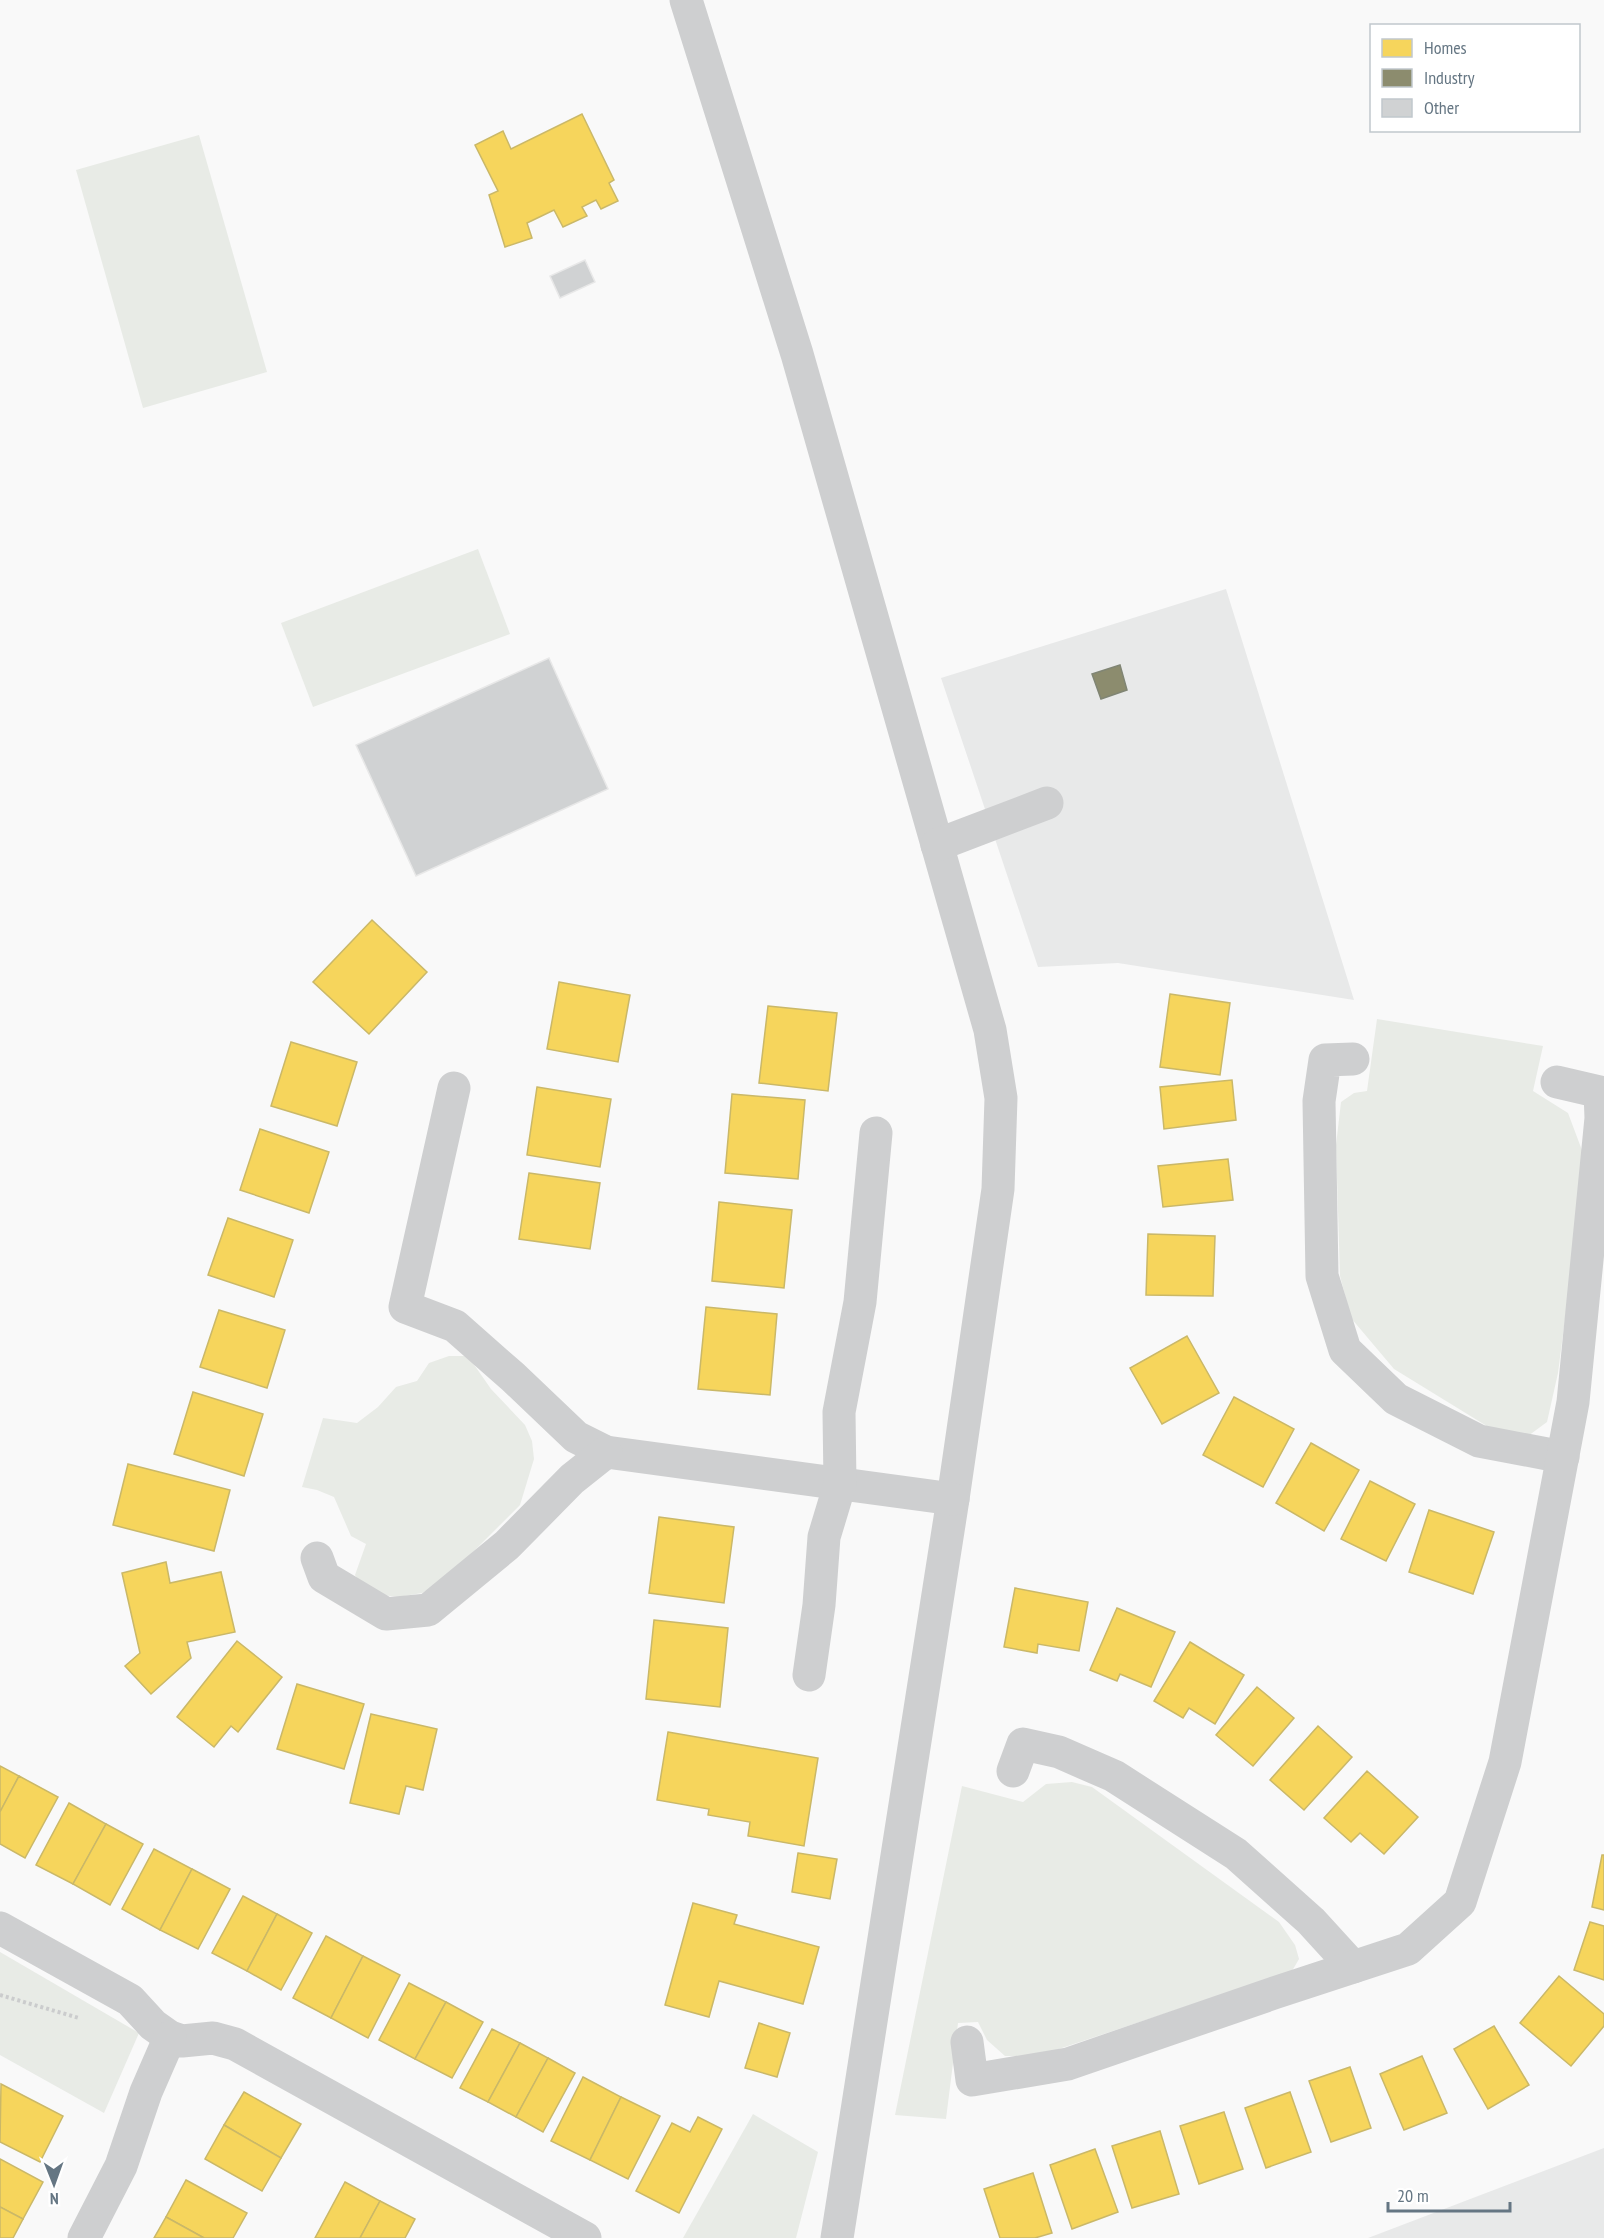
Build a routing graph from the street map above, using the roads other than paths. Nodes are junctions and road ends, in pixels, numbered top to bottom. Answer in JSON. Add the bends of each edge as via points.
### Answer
{"nodes":[{"id":1,"x":686,"y":0,"type":"edge"},
{"id":2,"x":1047,"y":803,"type":"dead end"},
{"id":3,"x":937,"y":845,"type":"junction"},
{"id":4,"x":1353,"y":1059,"type":"dead end"},
{"id":5,"x":1557,"y":1082,"type":"dead end"},
{"id":6,"x":454,"y":1088,"type":"dead end"},
{"id":7,"x":876,"y":1133,"type":"dead end"},
{"id":8,"x":1594,"y":1294,"type":"edge"},
{"id":9,"x":606,"y":1452,"type":"junction"},
{"id":10,"x":1563,"y":1457,"type":"junction"},
{"id":11,"x":840,"y":1484,"type":"junction"},
{"id":12,"x":953,"y":1499,"type":"junction"},
{"id":13,"x":317,"y":1558,"type":"dead end"},
{"id":14,"x":809,"y":1675,"type":"dead end"},
{"id":15,"x":1013,"y":1771,"type":"dead end"},
{"id":16,"x":0,"y":1928,"type":"edge"},
{"id":17,"x":1353,"y":1967,"type":"junction"},
{"id":18,"x":170,"y":2037,"type":"junction"},
{"id":19,"x":967,"y":2042,"type":"dead end"},
{"id":20,"x":84,"y":2238,"type":"edge"},
{"id":21,"x":585,"y":2238,"type":"edge"},
{"id":22,"x":837,"y":2238,"type":"edge"}],
"edges":[{"from":1,"to":3,"type":"street","via":[[797,354]]},
{"from":2,"to":3,"type":"street"},
{"from":3,"to":12,"type":"street","via":[[990,1030],[1001,1098],[998,1189]]},
{"from":4,"to":10,"type":"street","via":[[1324,1060],[1319,1101],[1322,1276],[1345,1350],[1396,1399],[1479,1441]]},
{"from":5,"to":8,"type":"street","via":[[1600,1092]]},
{"from":6,"to":9,"type":"street","via":[[405,1307],[455,1326],[576,1437]]},
{"from":7,"to":11,"type":"street","via":[[860,1302],[839,1412]]},
{"from":8,"to":10,"type":"street"},
{"from":9,"to":11,"type":"street"},
{"from":9,"to":13,"type":"street","via":[[572,1479],[507,1545],[428,1610],[386,1614],[324,1577]]},
{"from":10,"to":17,"type":"street","via":[[1505,1762],[1460,1902],[1408,1949]]},
{"from":11,"to":12,"type":"street"},
{"from":11,"to":14,"type":"street","via":[[824,1537]]},
{"from":12,"to":22,"type":"street"},
{"from":15,"to":17,"type":"street","via":[[1023,1744],[1059,1752],[1114,1776],[1236,1854],[1311,1921]]},
{"from":16,"to":18,"type":"street","via":[[130,2000]]},
{"from":17,"to":19,"type":"street","via":[[1068,2064],[972,2080]]},
{"from":18,"to":20,"type":"street","via":[[121,2166]]},
{"from":18,"to":21,"type":"street","via":[[182,2041],[213,2038],[235,2044]]}]}
